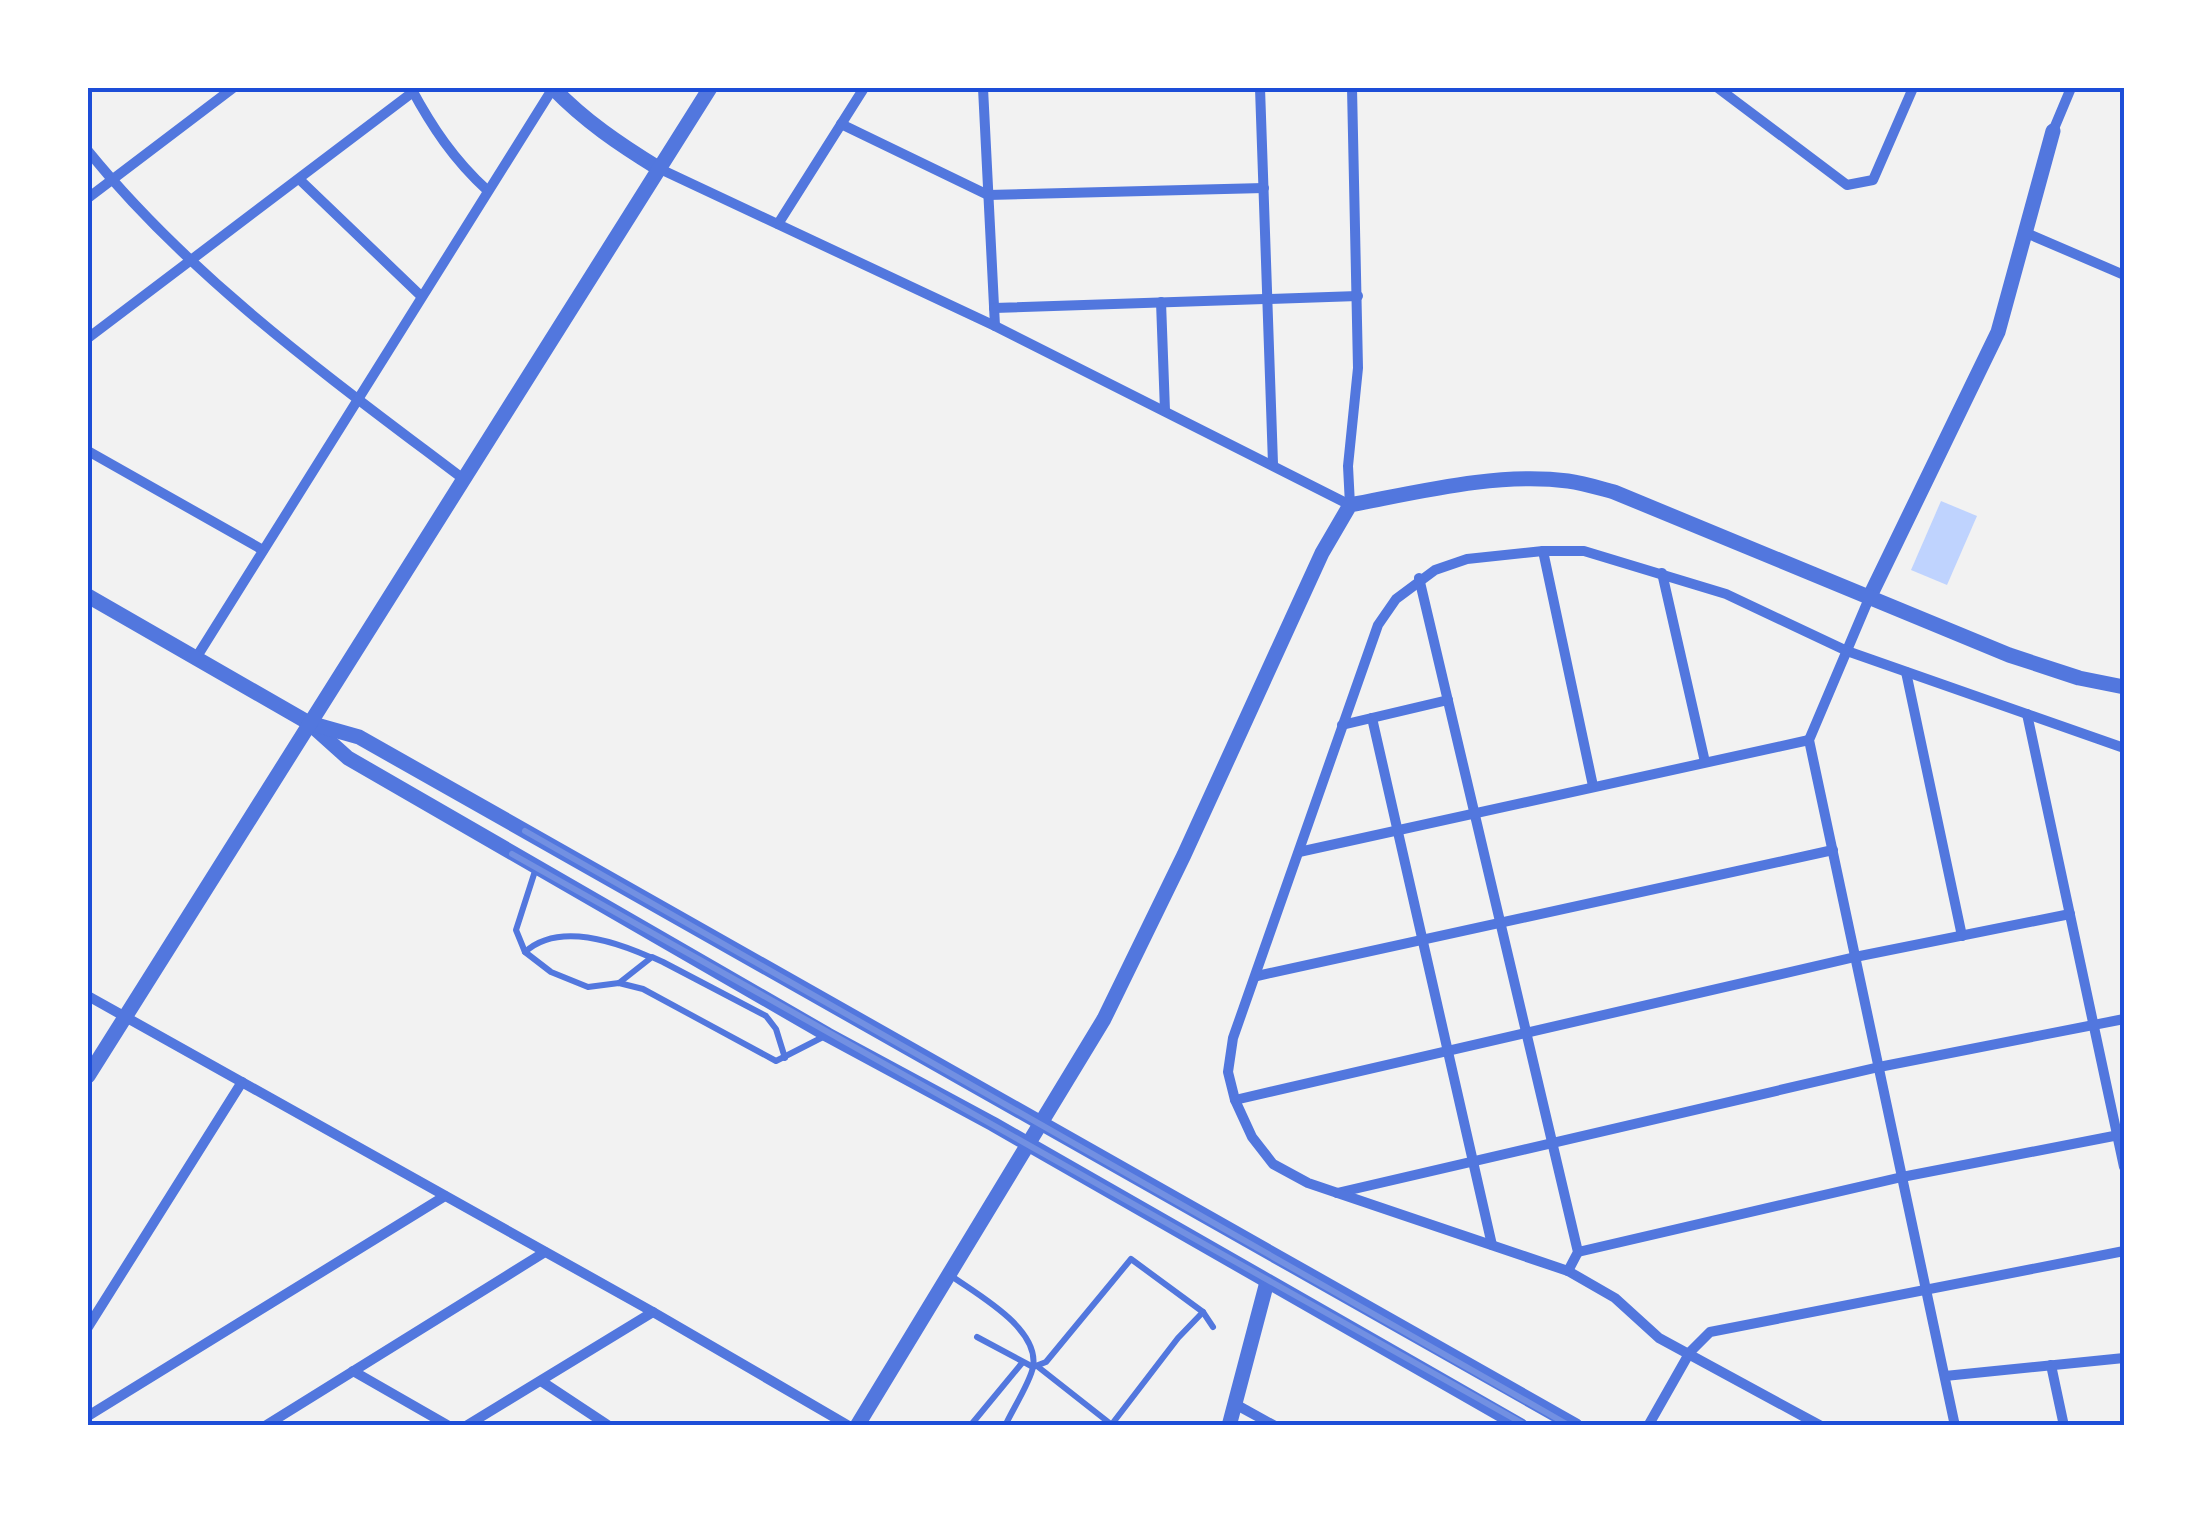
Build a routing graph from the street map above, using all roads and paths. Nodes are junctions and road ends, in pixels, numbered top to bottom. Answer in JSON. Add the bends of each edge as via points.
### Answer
{"nodes":[{"id":1,"x":233,"y":88,"type":"edge"},
{"id":2,"x":553,"y":88,"type":"edge"},
{"id":3,"x":710,"y":88,"type":"edge"},
{"id":4,"x":864,"y":88,"type":"edge"},
{"id":5,"x":984,"y":88,"type":"edge"},
{"id":6,"x":1260,"y":88,"type":"edge"},
{"id":7,"x":1352,"y":88,"type":"edge"},
{"id":8,"x":1718,"y":88,"type":"edge"},
{"id":9,"x":1914,"y":88,"type":"edge"},
{"id":10,"x":2071,"y":88,"type":"edge"},
{"id":11,"x":411,"y":90,"type":"edge"},
{"id":12,"x":841,"y":124,"type":"junction"},
{"id":13,"x":2053,"y":132,"type":"joint"},
{"id":14,"x":88,"y":150,"type":"edge"},
{"id":15,"x":658,"y":168,"type":"junction"},
{"id":16,"x":299,"y":178,"type":"junction"},
{"id":17,"x":111,"y":180,"type":"junction"},
{"id":18,"x":1264,"y":188,"type":"junction"},
{"id":19,"x":486,"y":190,"type":"junction"},
{"id":20,"x":988,"y":195,"type":"junction"},
{"id":21,"x":88,"y":198,"type":"edge"},
{"id":22,"x":778,"y":224,"type":"junction"},
{"id":23,"x":2024,"y":232,"type":"junction"},
{"id":24,"x":191,"y":260,"type":"junction"},
{"id":25,"x":2124,"y":275,"type":"edge"},
{"id":26,"x":421,"y":296,"type":"junction"},
{"id":27,"x":1358,"y":296,"type":"junction"},
{"id":28,"x":1268,"y":299,"type":"junction"},
{"id":29,"x":1161,"y":302,"type":"junction"},
{"id":30,"x":994,"y":308,"type":"junction"},
{"id":31,"x":995,"y":326,"type":"junction"},
{"id":32,"x":88,"y":338,"type":"edge"},
{"id":33,"x":357,"y":398,"type":"junction"},
{"id":34,"x":1166,"y":410,"type":"junction"},
{"id":35,"x":88,"y":451,"type":"edge"},
{"id":36,"x":1273,"y":464,"type":"junction"},
{"id":37,"x":462,"y":478,"type":"junction"},
{"id":38,"x":1350,"y":505,"type":"junction"},
{"id":39,"x":263,"y":550,"type":"junction"},
{"id":40,"x":1543,"y":551,"type":"junction"},
{"id":41,"x":1662,"y":572,"type":"junction"},
{"id":42,"x":1420,"y":578,"type":"junction"},
{"id":43,"x":88,"y":596,"type":"edge"},
{"id":44,"x":1870,"y":596,"type":"junction"},
{"id":45,"x":1847,"y":651,"type":"junction"},
{"id":46,"x":196,"y":658,"type":"junction"},
{"id":47,"x":1906,"y":672,"type":"junction"},
{"id":48,"x":2124,"y":687,"type":"edge"},
{"id":49,"x":1448,"y":700,"type":"junction"},
{"id":50,"x":2027,"y":714,"type":"junction"},
{"id":51,"x":1372,"y":718,"type":"junction"},
{"id":52,"x":309,"y":723,"type":"junction"},
{"id":53,"x":1342,"y":725,"type":"junction"},
{"id":54,"x":1809,"y":740,"type":"junction"},
{"id":55,"x":2124,"y":748,"type":"edge"},
{"id":56,"x":1704,"y":762,"type":"junction"},
{"id":57,"x":1593,"y":786,"type":"junction"},
{"id":58,"x":1474,"y":811,"type":"junction"},
{"id":59,"x":1398,"y":829,"type":"junction"},
{"id":60,"x":1833,"y":850,"type":"junction"},
{"id":61,"x":1298,"y":852,"type":"junction"},
{"id":62,"x":536,"y":867,"type":"junction"},
{"id":63,"x":2070,"y":914,"type":"junction"},
{"id":64,"x":1501,"y":923,"type":"junction"},
{"id":65,"x":1962,"y":936,"type":"junction"},
{"id":66,"x":1423,"y":940,"type":"junction"},
{"id":67,"x":525,"y":952,"type":"junction"},
{"id":68,"x":652,"y":957,"type":"junction"},
{"id":69,"x":1855,"y":957,"type":"junction"},
{"id":70,"x":1257,"y":976,"type":"junction"},
{"id":71,"x":618,"y":983,"type":"junction"},
{"id":72,"x":88,"y":996,"type":"edge"},
{"id":73,"x":125,"y":1017,"type":"junction"},
{"id":74,"x":2124,"y":1018,"type":"edge"},
{"id":75,"x":2094,"y":1024,"type":"junction"},
{"id":76,"x":1527,"y":1033,"type":"junction"},
{"id":77,"x":828,"y":1034,"type":"junction"},
{"id":78,"x":1448,"y":1051,"type":"junction"},
{"id":79,"x":785,"y":1058,"type":"junction"},
{"id":80,"x":1878,"y":1067,"type":"junction"},
{"id":81,"x":88,"y":1076,"type":"edge"},
{"id":82,"x":242,"y":1082,"type":"junction"},
{"id":83,"x":1235,"y":1100,"type":"junction"},
{"id":84,"x":1041,"y":1125,"type":"junction"},
{"id":85,"x":2121,"y":1135,"type":"edge"},
{"id":86,"x":1553,"y":1142,"type":"junction"},
{"id":87,"x":1028,"y":1146,"type":"junction"},
{"id":88,"x":1473,"y":1161,"type":"junction"},
{"id":89,"x":2124,"y":1166,"type":"edge"},
{"id":90,"x":1902,"y":1177,"type":"junction"},
{"id":91,"x":1336,"y":1193,"type":"junction"},
{"id":92,"x":444,"y":1196,"type":"junction"},
{"id":93,"x":1492,"y":1245,"type":"junction"},
{"id":94,"x":2124,"y":1250,"type":"edge"},
{"id":95,"x":545,"y":1252,"type":"junction"},
{"id":96,"x":1578,"y":1252,"type":"junction"},
{"id":97,"x":1568,"y":1271,"type":"junction"},
{"id":98,"x":949,"y":1274,"type":"junction"},
{"id":99,"x":1266,"y":1282,"type":"junction"},
{"id":100,"x":1926,"y":1288,"type":"junction"},
{"id":101,"x":653,"y":1312,"type":"junction"},
{"id":102,"x":1204,"y":1312,"type":"junction"},
{"id":103,"x":1213,"y":1326,"type":"dead end"},
{"id":104,"x":88,"y":1327,"type":"edge"},
{"id":105,"x":977,"y":1337,"type":"dead end"},
{"id":106,"x":1690,"y":1352,"type":"junction"},
{"id":107,"x":2124,"y":1358,"type":"edge"},
{"id":108,"x":1022,"y":1362,"type":"junction"},
{"id":109,"x":2051,"y":1365,"type":"junction"},
{"id":110,"x":1035,"y":1366,"type":"junction"},
{"id":111,"x":354,"y":1371,"type":"junction"},
{"id":112,"x":1945,"y":1376,"type":"junction"},
{"id":113,"x":540,"y":1381,"type":"junction"},
{"id":114,"x":1235,"y":1404,"type":"junction"},
{"id":115,"x":88,"y":1416,"type":"edge"},
{"id":116,"x":1108,"y":1424,"type":"edge"},
{"id":117,"x":265,"y":1426,"type":"edge"},
{"id":118,"x":449,"y":1426,"type":"edge"},
{"id":119,"x":466,"y":1426,"type":"edge"},
{"id":120,"x":609,"y":1426,"type":"edge"},
{"id":121,"x":853,"y":1426,"type":"edge"},
{"id":122,"x":970,"y":1426,"type":"edge"},
{"id":123,"x":1005,"y":1426,"type":"edge"},
{"id":124,"x":1230,"y":1426,"type":"edge"},
{"id":125,"x":1275,"y":1426,"type":"edge"},
{"id":126,"x":1521,"y":1426,"type":"edge"},
{"id":127,"x":1576,"y":1426,"type":"edge"},
{"id":128,"x":1648,"y":1426,"type":"edge"},
{"id":129,"x":1821,"y":1426,"type":"edge"},
{"id":130,"x":1955,"y":1426,"type":"edge"},
{"id":131,"x":2064,"y":1426,"type":"edge"}],
"edges":[{"from":1,"to":17,"type":"street"},
{"from":2,"to":15,"type":"street","via":[[614,142]]},
{"from":2,"to":19,"type":"street"},
{"from":3,"to":15,"type":"street"},
{"from":4,"to":12,"type":"street"},
{"from":5,"to":20,"type":"street"},
{"from":6,"to":18,"type":"street"},
{"from":7,"to":27,"type":"street"},
{"from":8,"to":9,"type":"street","via":[[1847,185],[1873,180]]},
{"from":10,"to":13,"type":"street"},
{"from":11,"to":16,"type":"street"},
{"from":11,"to":19,"type":"street","via":[[434,131]]},
{"from":12,"to":20,"type":"street"},
{"from":12,"to":22,"type":"street"},
{"from":13,"to":23,"type":"street"},
{"from":14,"to":17,"type":"street"},
{"from":15,"to":22,"type":"street"},
{"from":15,"to":37,"type":"street"},
{"from":16,"to":24,"type":"street"},
{"from":16,"to":26,"type":"street"},
{"from":17,"to":21,"type":"street"},
{"from":17,"to":24,"type":"street"},
{"from":18,"to":20,"type":"street"},
{"from":18,"to":28,"type":"street"},
{"from":19,"to":26,"type":"street"},
{"from":20,"to":30,"type":"street"},
{"from":22,"to":31,"type":"street"},
{"from":23,"to":25,"type":"street"},
{"from":23,"to":44,"type":"street","via":[[1985,364]]},
{"from":24,"to":32,"type":"street"},
{"from":24,"to":33,"type":"street"},
{"from":26,"to":33,"type":"street"},
{"from":27,"to":28,"type":"street"},
{"from":27,"to":38,"type":"street"},
{"from":28,"to":29,"type":"street"},
{"from":28,"to":36,"type":"street"},
{"from":29,"to":30,"type":"street"},
{"from":29,"to":34,"type":"street"},
{"from":30,"to":31,"type":"street"},
{"from":31,"to":34,"type":"street"},
{"from":33,"to":37,"type":"street"},
{"from":33,"to":39,"type":"street"},
{"from":34,"to":36,"type":"street"},
{"from":35,"to":39,"type":"street"},
{"from":36,"to":38,"type":"street"},
{"from":37,"to":52,"type":"street"},
{"from":38,"to":44,"type":"street","via":[[1522,479],[1568,481],[1614,492]]},
{"from":38,"to":84,"type":"street","via":[[1104,1019]]},
{"from":39,"to":46,"type":"street"},
{"from":40,"to":41,"type":"street","via":[[1584,551]]},
{"from":40,"to":42,"type":"street","via":[[1467,559]]},
{"from":40,"to":57,"type":"street"},
{"from":41,"to":45,"type":"street"},
{"from":41,"to":56,"type":"street"},
{"from":42,"to":49,"type":"street"},
{"from":42,"to":53,"type":"street","via":[[1378,625]]},
{"from":43,"to":46,"type":"street"},
{"from":44,"to":45,"type":"street"},
{"from":44,"to":48,"type":"street","via":[[2048,670]]},
{"from":45,"to":47,"type":"street"},
{"from":45,"to":54,"type":"street"},
{"from":46,"to":52,"type":"street"},
{"from":47,"to":50,"type":"street"},
{"from":47,"to":65,"type":"street"},
{"from":49,"to":51,"type":"street"},
{"from":49,"to":58,"type":"street"},
{"from":50,"to":55,"type":"street"},
{"from":50,"to":63,"type":"street"},
{"from":51,"to":53,"type":"street"},
{"from":51,"to":59,"type":"street"},
{"from":52,"to":62,"type":"street","via":[[348,758]]},
{"from":52,"to":73,"type":"street"},
{"from":52,"to":84,"type":"street","via":[[359,737]]},
{"from":53,"to":61,"type":"street"},
{"from":54,"to":56,"type":"street"},
{"from":54,"to":60,"type":"street"},
{"from":56,"to":57,"type":"street"},
{"from":57,"to":58,"type":"street"},
{"from":58,"to":59,"type":"street"},
{"from":58,"to":64,"type":"street"},
{"from":59,"to":61,"type":"street"},
{"from":59,"to":66,"type":"street"},
{"from":60,"to":64,"type":"street"},
{"from":60,"to":69,"type":"street"},
{"from":61,"to":70,"type":"street"},
{"from":62,"to":67,"type":"lane","via":[[516,930]]},
{"from":62,"to":77,"type":"street"},
{"from":63,"to":65,"type":"street"},
{"from":63,"to":75,"type":"street"},
{"from":64,"to":66,"type":"street"},
{"from":64,"to":76,"type":"street"},
{"from":65,"to":69,"type":"street"},
{"from":66,"to":70,"type":"street"},
{"from":66,"to":78,"type":"street"},
{"from":67,"to":68,"type":"lane","via":[[560,936]]},
{"from":67,"to":71,"type":"lane","via":[[551,972],[588,986]]},
{"from":68,"to":71,"type":"lane"},
{"from":68,"to":79,"type":"lane","via":[[766,1016]]},
{"from":69,"to":76,"type":"street"},
{"from":69,"to":80,"type":"street"},
{"from":70,"to":83,"type":"street","via":[[1233,1038],[1228,1072]]},
{"from":71,"to":79,"type":"lane","via":[[643,989],[751,1050]]},
{"from":72,"to":73,"type":"street"},
{"from":73,"to":81,"type":"street"},
{"from":73,"to":82,"type":"street"},
{"from":74,"to":75,"type":"street"},
{"from":75,"to":80,"type":"street"},
{"from":75,"to":85,"type":"street"},
{"from":76,"to":78,"type":"street"},
{"from":76,"to":86,"type":"street"},
{"from":77,"to":79,"type":"lane"},
{"from":77,"to":87,"type":"street"},
{"from":78,"to":83,"type":"street"},
{"from":78,"to":88,"type":"street"},
{"from":80,"to":86,"type":"street"},
{"from":80,"to":90,"type":"street"},
{"from":82,"to":92,"type":"street"},
{"from":82,"to":104,"type":"street"},
{"from":83,"to":91,"type":"street","via":[[1273,1164]]},
{"from":84,"to":87,"type":"street"},
{"from":84,"to":127,"type":"street"},
{"from":85,"to":89,"type":"street"},
{"from":85,"to":90,"type":"street"},
{"from":86,"to":88,"type":"street"},
{"from":86,"to":96,"type":"street"},
{"from":87,"to":98,"type":"street"},
{"from":87,"to":99,"type":"street"},
{"from":88,"to":91,"type":"street"},
{"from":88,"to":93,"type":"street"},
{"from":90,"to":96,"type":"street"},
{"from":90,"to":100,"type":"street"},
{"from":91,"to":93,"type":"street"},
{"from":92,"to":95,"type":"street"},
{"from":92,"to":115,"type":"street"},
{"from":93,"to":97,"type":"street"},
{"from":94,"to":100,"type":"street"},
{"from":95,"to":101,"type":"street"},
{"from":95,"to":111,"type":"street"},
{"from":96,"to":97,"type":"street"},
{"from":97,"to":106,"type":"street"},
{"from":98,"to":110,"type":"lane","via":[[1013,1319]]},
{"from":98,"to":121,"type":"street"},
{"from":99,"to":114,"type":"street"},
{"from":99,"to":126,"type":"street"},
{"from":100,"to":106,"type":"street","via":[[1710,1332]]},
{"from":100,"to":112,"type":"street"},
{"from":101,"to":113,"type":"street"},
{"from":101,"to":121,"type":"street"},
{"from":102,"to":103,"type":"lane"},
{"from":102,"to":110,"type":"lane","via":[[1130,1259],[1058,1349]]},
{"from":102,"to":116,"type":"lane"},
{"from":105,"to":108,"type":"lane"},
{"from":106,"to":128,"type":"street"},
{"from":106,"to":129,"type":"street"},
{"from":107,"to":109,"type":"street"},
{"from":108,"to":110,"type":"lane"},
{"from":108,"to":122,"type":"lane"},
{"from":109,"to":112,"type":"street"},
{"from":109,"to":131,"type":"street"},
{"from":110,"to":116,"type":"lane"},
{"from":110,"to":123,"type":"lane"},
{"from":111,"to":117,"type":"street"},
{"from":111,"to":118,"type":"street"},
{"from":112,"to":130,"type":"street"},
{"from":113,"to":119,"type":"street"},
{"from":113,"to":120,"type":"street"},
{"from":114,"to":124,"type":"street"},
{"from":114,"to":125,"type":"street"}]}
